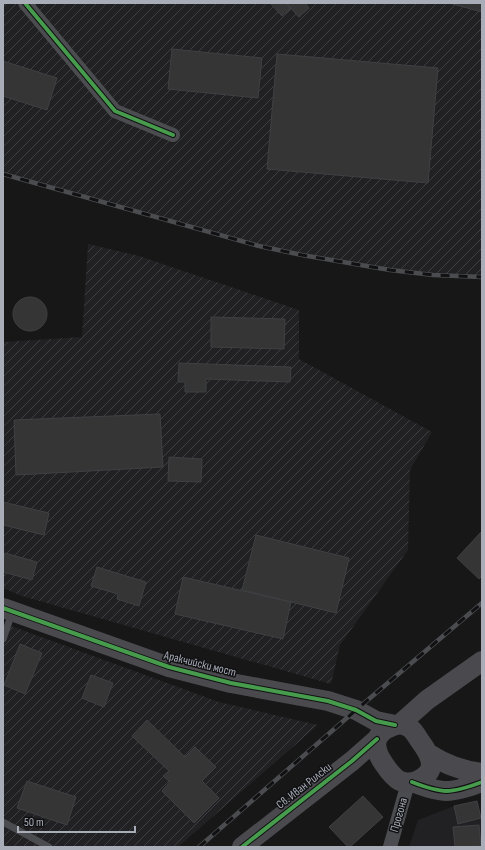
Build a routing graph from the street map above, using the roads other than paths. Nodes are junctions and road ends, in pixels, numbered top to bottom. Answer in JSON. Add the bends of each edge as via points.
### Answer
{"nodes":[{"id":1,"x":25,"y":3,"type":"edge"},
{"id":2,"x":173,"y":135,"type":"dead end"},
{"id":3,"x":8,"y":609,"type":"edge"},
{"id":4,"x":3,"y":639,"type":"edge"},
{"id":5,"x":482,"y":661,"type":"edge"},
{"id":6,"x":391,"y":735,"type":"junction"},
{"id":7,"x":430,"y":754,"type":"junction"},
{"id":8,"x":482,"y":773,"type":"edge"},
{"id":9,"x":410,"y":782,"type":"junction"},
{"id":10,"x":482,"y":782,"type":"edge"},
{"id":11,"x":3,"y":822,"type":"edge"},
{"id":12,"x":49,"y":847,"type":"edge"},
{"id":13,"x":242,"y":847,"type":"edge"},
{"id":14,"x":390,"y":847,"type":"edge"}],
"edges":[{"from":1,"to":2,"type":"street","via":[[115,111]]},
{"from":3,"to":4,"type":"lane"},
{"from":3,"to":6,"type":"street","name":"Аракчийски мост","via":[[169,667],[231,683],[328,701],[356,710]]},
{"from":5,"to":6,"type":"street","via":[[427,700],[421,711]]},
{"from":6,"to":7,"type":"street"},
{"from":6,"to":9,"type":"street","via":[[392,776],[398,781]]},
{"from":6,"to":13,"type":"street","name":"Св. Иван Рилски","via":[[352,761]]},
{"from":7,"to":8,"type":"street","via":[[458,769]]},
{"from":7,"to":9,"type":"street","via":[[428,771],[422,778]]},
{"from":9,"to":10,"type":"street","via":[[443,792],[461,790]]},
{"from":9,"to":14,"type":"street","name":"Прогона"},
{"from":11,"to":12,"type":"lane"}]}
